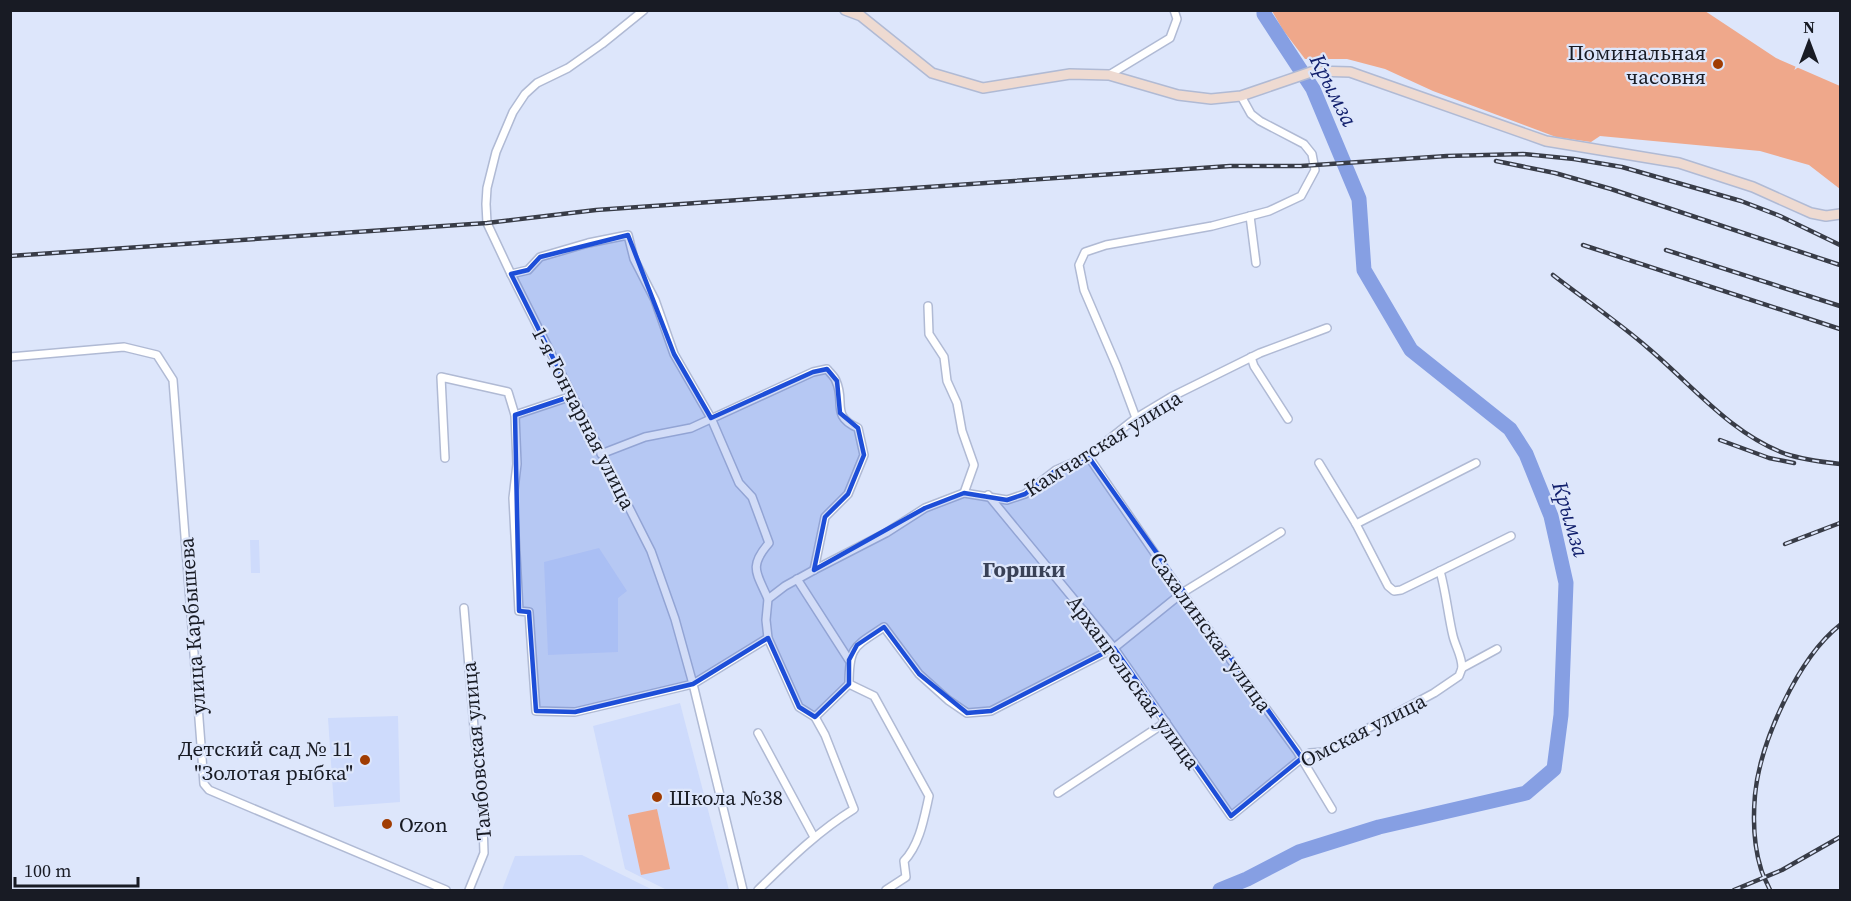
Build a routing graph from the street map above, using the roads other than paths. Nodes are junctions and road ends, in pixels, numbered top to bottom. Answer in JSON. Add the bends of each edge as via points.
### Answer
{"nodes":[{"id":1,"x":644,"y":10,"type":"edge"},
{"id":2,"x":845,"y":10,"type":"edge"},
{"id":3,"x":1174,"y":10,"type":"edge"},
{"id":4,"x":1109,"y":75,"type":"junction"},
{"id":5,"x":1240,"y":96,"type":"junction"},
{"id":6,"x":1840,"y":214,"type":"edge"},
{"id":7,"x":1250,"y":216,"type":"junction"},
{"id":8,"x":1256,"y":263,"type":"dead end"},
{"id":9,"x":511,"y":274,"type":"junction"},
{"id":10,"x":928,"y":306,"type":"dead end"},
{"id":11,"x":1327,"y":328,"type":"dead end"},
{"id":12,"x":10,"y":357,"type":"edge"},
{"id":13,"x":1251,"y":357,"type":"junction"},
{"id":14,"x":572,"y":396,"type":"junction"},
{"id":15,"x":515,"y":415,"type":"junction"},
{"id":16,"x":711,"y":418,"type":"junction"},
{"id":17,"x":1136,"y":418,"type":"junction"},
{"id":18,"x":1288,"y":419,"type":"dead end"},
{"id":19,"x":601,"y":454,"type":"junction"},
{"id":20,"x":1088,"y":456,"type":"junction"},
{"id":21,"x":444,"y":458,"type":"dead end"},
{"id":22,"x":1319,"y":463,"type":"dead end"},
{"id":23,"x":1476,"y":463,"type":"dead end"},
{"id":24,"x":964,"y":493,"type":"junction"},
{"id":25,"x":988,"y":495,"type":"junction"},
{"id":26,"x":1356,"y":524,"type":"junction"},
{"id":27,"x":1281,"y":532,"type":"dead end"},
{"id":28,"x":1511,"y":536,"type":"dead end"},
{"id":29,"x":814,"y":570,"type":"junction"},
{"id":30,"x":1440,"y":571,"type":"junction"},
{"id":31,"x":798,"y":579,"type":"junction"},
{"id":32,"x":1182,"y":593,"type":"junction"},
{"id":33,"x":768,"y":599,"type":"junction"},
{"id":34,"x":464,"y":608,"type":"dead end"},
{"id":35,"x":768,"y":638,"type":"junction"},
{"id":36,"x":1114,"y":648,"type":"junction"},
{"id":37,"x":1497,"y":649,"type":"dead end"},
{"id":38,"x":849,"y":660,"type":"junction"},
{"id":39,"x":1462,"y":668,"type":"junction"},
{"id":40,"x":693,"y":684,"type":"junction"},
{"id":41,"x":849,"y":684,"type":"junction"},
{"id":42,"x":815,"y":717,"type":"junction"},
{"id":43,"x":1166,"y":722,"type":"junction"},
{"id":44,"x":758,"y":733,"type":"dead end"},
{"id":45,"x":1302,"y":758,"type":"junction"},
{"id":46,"x":1058,"y":793,"type":"dead end"},
{"id":47,"x":1332,"y":809,"type":"dead end"},
{"id":48,"x":1231,"y":816,"type":"joint"},
{"id":49,"x":814,"y":837,"type":"junction"},
{"id":50,"x":446,"y":891,"type":"edge"},
{"id":51,"x":469,"y":891,"type":"edge"},
{"id":52,"x":743,"y":891,"type":"edge"},
{"id":53,"x":758,"y":891,"type":"edge"},
{"id":54,"x":886,"y":891,"type":"edge"}],
"edges":[{"from":1,"to":9,"type":"street","name":"1-я Гончарная улица","via":[[568,68],[537,83],[513,112],[496,152],[486,204],[487,223]]},
{"from":2,"to":4,"type":"street","via":[[861,16],[932,73],[982,88],[1070,74]]},
{"from":3,"to":4,"type":"street","via":[[1176,19],[1170,38]]},
{"from":4,"to":5,"type":"street","via":[[1178,95],[1210,99]]},
{"from":5,"to":6,"type":"street","via":[[1314,71],[1350,72],[1546,141],[1679,163],[1753,187],[1811,213]]},
{"from":5,"to":7,"type":"street","via":[[1260,122],[1304,144],[1312,154],[1315,170],[1301,196]]},
{"from":7,"to":8,"type":"street"},
{"from":7,"to":17,"type":"street","via":[[1085,252],[1079,265],[1084,290]]},
{"from":9,"to":14,"type":"street","name":"1-я Гончарная улица"},
{"from":9,"to":16,"type":"street","via":[[528,270],[540,257],[628,235],[634,259],[655,300],[674,354]]},
{"from":10,"to":24,"type":"street","via":[[929,334],[944,357],[947,381],[974,465]]},
{"from":11,"to":13,"type":"street","name":"Камчатская улица"},
{"from":12,"to":50,"type":"street","name":"улица Карбышева","via":[[124,347],[157,355],[173,380],[204,784],[209,790]]},
{"from":13,"to":17,"type":"street","name":"Камчатская улица"},
{"from":13,"to":18,"type":"street"},
{"from":14,"to":15,"type":"street"},
{"from":14,"to":19,"type":"street","name":"1-я Гончарная улица"},
{"from":15,"to":21,"type":"street","via":[[508,392],[441,377]]},
{"from":15,"to":40,"type":"street","via":[[518,464],[513,498],[519,611],[529,612],[536,711],[575,712]]},
{"from":16,"to":19,"type":"street","via":[[691,428],[645,437]]},
{"from":16,"to":29,"type":"street","via":[[813,372],[827,369],[837,381],[840,413],[847,423],[858,428],[864,455],[848,494],[825,517]]},
{"from":16,"to":33,"type":"street","via":[[739,483],[752,497],[769,543],[756,565]]},
{"from":17,"to":20,"type":"street","name":"Камчатская улица"},
{"from":19,"to":40,"type":"street","name":"1-я Гончарная улица","via":[[651,551]]},
{"from":20,"to":25,"type":"street","name":"Камчатская улица","via":[[1056,470],[1025,494],[1007,500]]},
{"from":20,"to":32,"type":"street","name":"Сахалинская улица"},
{"from":22,"to":26,"type":"street"},
{"from":23,"to":26,"type":"street"},
{"from":24,"to":25,"type":"street","name":"Камчатская улица"},
{"from":24,"to":29,"type":"street","name":"Камчатская улица","via":[[925,508]]},
{"from":25,"to":36,"type":"street","name":"Архангельская улица"},
{"from":26,"to":30,"type":"street","via":[[1394,591]]},
{"from":27,"to":32,"type":"street"},
{"from":28,"to":30,"type":"street"},
{"from":29,"to":31,"type":"street","name":"Камчатская улица"},
{"from":30,"to":39,"type":"street"},
{"from":31,"to":33,"type":"street","name":"Камчатская улица"},
{"from":31,"to":38,"type":"street"},
{"from":32,"to":36,"type":"street"},
{"from":32,"to":45,"type":"street","name":"Сахалинская улица"},
{"from":33,"to":35,"type":"street"},
{"from":34,"to":51,"type":"street","name":"Тамбовская улица","via":[[484,852]]},
{"from":35,"to":40,"type":"street"},
{"from":35,"to":42,"type":"street","via":[[799,707]]},
{"from":36,"to":38,"type":"street","via":[[991,711],[967,713],[919,674],[884,627],[856,645]]},
{"from":36,"to":43,"type":"street","name":"Архангельская улица"},
{"from":37,"to":39,"type":"street","name":"Омская улица"},
{"from":38,"to":41,"type":"street"},
{"from":39,"to":45,"type":"street","name":"Омская улица","via":[[1459,676],[1434,693],[1324,752]]},
{"from":40,"to":52,"type":"street","name":"1-я Гончарная улица"},
{"from":41,"to":42,"type":"street"},
{"from":41,"to":54,"type":"street","via":[[874,696],[929,796],[913,851],[904,861],[906,877]]},
{"from":42,"to":49,"type":"street","via":[[854,809]]},
{"from":43,"to":46,"type":"street"},
{"from":43,"to":48,"type":"street","name":"Архангельская улица"},
{"from":44,"to":49,"type":"street"},
{"from":45,"to":47,"type":"street","name":"Сахалинская улица"},
{"from":45,"to":48,"type":"street","name":"Омская улица"},
{"from":49,"to":53,"type":"street"}]}
